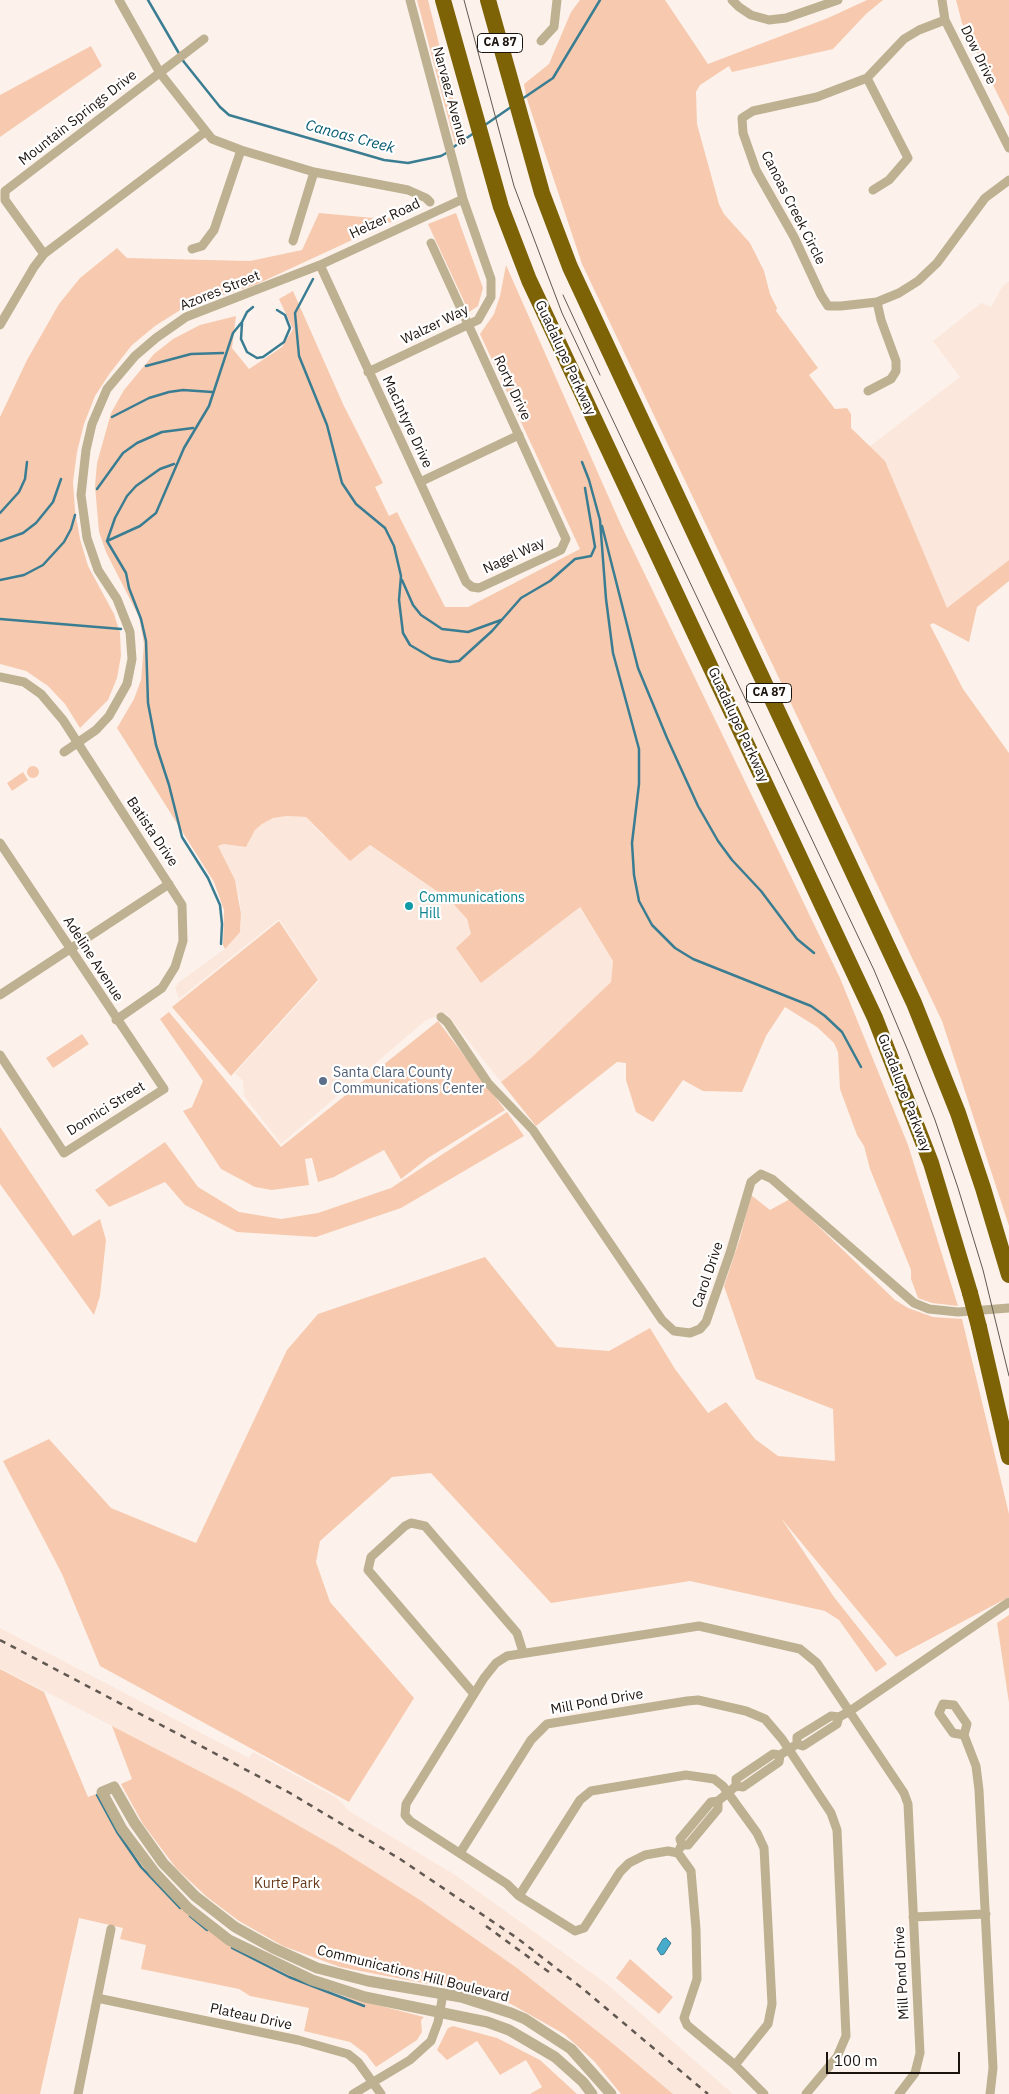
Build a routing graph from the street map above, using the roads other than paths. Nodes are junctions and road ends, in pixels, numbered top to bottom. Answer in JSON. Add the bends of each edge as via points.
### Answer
{"nodes":[{"id":1,"x":119,"y":0,"type":"edge"},
{"id":2,"x":410,"y":0,"type":"edge"},
{"id":3,"x":443,"y":0,"type":"edge"},
{"id":4,"x":488,"y":0,"type":"edge"},
{"id":5,"x":556,"y":0,"type":"edge"},
{"id":6,"x":732,"y":0,"type":"edge"},
{"id":7,"x":838,"y":0,"type":"edge"},
{"id":8,"x":942,"y":0,"type":"edge"},
{"id":9,"x":945,"y":20,"type":"junction"},
{"id":10,"x":204,"y":39,"type":"dead end"},
{"id":11,"x":541,"y":41,"type":"dead end"},
{"id":12,"x":160,"y":73,"type":"junction"},
{"id":13,"x":867,"y":78,"type":"junction"},
{"id":14,"x":205,"y":132,"type":"junction"},
{"id":15,"x":1009,"y":148,"type":"edge"},
{"id":16,"x":241,"y":150,"type":"junction"},
{"id":17,"x":314,"y":172,"type":"junction"},
{"id":18,"x":1009,"y":180,"type":"edge"},
{"id":19,"x":872,"y":190,"type":"dead end"},
{"id":20,"x":463,"y":199,"type":"junction"},
{"id":21,"x":430,"y":202,"type":"dead end"},
{"id":22,"x":293,"y":241,"type":"dead end"},
{"id":23,"x":431,"y":243,"type":"dead end"},
{"id":24,"x":192,"y":249,"type":"dead end"},
{"id":25,"x":44,"y":254,"type":"junction"},
{"id":26,"x":320,"y":265,"type":"junction"},
{"id":27,"x":877,"y":302,"type":"junction"},
{"id":28,"x":0,"y":325,"type":"edge"},
{"id":29,"x":467,"y":325,"type":"junction"},
{"id":30,"x":368,"y":372,"type":"junction"},
{"id":31,"x":868,"y":391,"type":"dead end"},
{"id":32,"x":519,"y":435,"type":"junction"},
{"id":33,"x":420,"y":482,"type":"junction"},
{"id":34,"x":566,"y":544,"type":"joint"},
{"id":35,"x":472,"y":588,"type":"joint"},
{"id":36,"x":0,"y":676,"type":"edge"},
{"id":37,"x":77,"y":743,"type":"junction"},
{"id":38,"x":64,"y":752,"type":"dead end"},
{"id":39,"x":0,"y":844,"type":"edge"},
{"id":40,"x":169,"y":884,"type":"junction"},
{"id":41,"x":70,"y":950,"type":"junction"},
{"id":42,"x":0,"y":995,"type":"edge"},
{"id":43,"x":441,"y":1017,"type":"dead end"},
{"id":44,"x":116,"y":1020,"type":"junction"},
{"id":45,"x":0,"y":1055,"type":"edge"},
{"id":46,"x":164,"y":1089,"type":"joint"},
{"id":47,"x":1009,"y":1275,"type":"edge"},
{"id":48,"x":1009,"y":1308,"type":"edge"},
{"id":49,"x":1009,"y":1457,"type":"edge"},
{"id":50,"x":1009,"y":1602,"type":"edge"},
{"id":51,"x":523,"y":1652,"type":"junction"},
{"id":52,"x":474,"y":1694,"type":"junction"},
{"id":53,"x":850,"y":1711,"type":"junction"},
{"id":54,"x":964,"y":1735,"type":"junction"},
{"id":55,"x":788,"y":1749,"type":"junction"},
{"id":56,"x":729,"y":1793,"type":"junction"},
{"id":57,"x":680,"y":1849,"type":"junction"},
{"id":58,"x":460,"y":1853,"type":"junction"},
{"id":59,"x":519,"y":1896,"type":"junction"},
{"id":60,"x":986,"y":1914,"type":"junction"},
{"id":61,"x":913,"y":1917,"type":"junction"},
{"id":62,"x":111,"y":1929,"type":"dead end"},
{"id":63,"x":444,"y":1994,"type":"junction"},
{"id":64,"x":97,"y":1998,"type":"junction"},
{"id":65,"x":440,"y":2012,"type":"junction"},
{"id":66,"x":735,"y":2065,"type":"junction"},
{"id":67,"x":374,"y":2083,"type":"junction"},
{"id":68,"x":78,"y":2094,"type":"edge"},
{"id":69,"x":353,"y":2094,"type":"edge"},
{"id":70,"x":381,"y":2094,"type":"edge"},
{"id":71,"x":592,"y":2094,"type":"edge"},
{"id":72,"x":611,"y":2094,"type":"edge"},
{"id":73,"x":764,"y":2094,"type":"edge"},
{"id":74,"x":806,"y":2094,"type":"edge"},
{"id":75,"x":899,"y":2094,"type":"edge"},
{"id":76,"x":990,"y":2094,"type":"edge"}],
"edges":[{"from":1,"to":12,"type":"street"},
{"from":2,"to":20,"type":"street","name":"Narvaez Avenue"},
{"from":3,"to":49,"type":"highway","name":"Guadalupe Parkway","number":"CA 87","bridge":true,"via":[[486,156],[515,244],[545,316],[875,1018],[905,1091],[934,1172],[970,1293]]},
{"from":4,"to":47,"type":"highway","number":"CA 87","via":[[542,194],[581,292],[881,930],[945,1076]]},
{"from":5,"to":11,"type":"street","via":[[554,27]]},
{"from":6,"to":7,"type":"street","via":[[751,15],[769,20],[786,18]]},
{"from":8,"to":9,"type":"street","name":"Dow Drive"},
{"from":9,"to":13,"type":"street","name":"Canoas Creek Circle","via":[[904,39]]},
{"from":9,"to":15,"type":"street","name":"Dow Drive"},
{"from":10,"to":12,"type":"street","name":"Mountain Springs Drive"},
{"from":12,"to":14,"type":"street"},
{"from":12,"to":25,"type":"street","name":"Mountain Springs Drive","via":[[5,192],[5,200]]},
{"from":13,"to":19,"type":"street","via":[[908,158],[889,180]]},
{"from":13,"to":27,"type":"street","name":"Canoas Creek Circle","via":[[817,97],[753,111],[742,118],[743,133],[756,170],[828,306]]},
{"from":14,"to":16,"type":"street"},
{"from":14,"to":25,"type":"street"},
{"from":16,"to":17,"type":"street"},
{"from":16,"to":24,"type":"street","via":[[214,230],[202,246]]},
{"from":17,"to":21,"type":"street","via":[[408,190]]},
{"from":17,"to":22,"type":"street"},
{"from":18,"to":27,"type":"street","name":"Canoas Creek Circle","via":[[985,198],[937,263],[918,281],[899,294]]},
{"from":20,"to":26,"type":"street","name":"Helzer Road"},
{"from":20,"to":29,"type":"street","name":"Walzer Way","via":[[492,288],[488,306],[478,320]]},
{"from":23,"to":29,"type":"street","name":"Rorty Drive"},
{"from":25,"to":28,"type":"street"},
{"from":26,"to":30,"type":"street","name":"MacIntyre Drive"},
{"from":26,"to":37,"type":"street","name":"Azores Street","via":[[186,317],[142,350],[107,389],[92,424],[81,495],[87,538],[98,570],[117,599],[130,632],[132,659],[127,684],[114,708],[96,730]]},
{"from":27,"to":31,"type":"street","via":[[896,370],[891,379]]},
{"from":29,"to":30,"type":"street","name":"Walzer Way"},
{"from":29,"to":32,"type":"street","name":"Rorty Drive"},
{"from":30,"to":33,"type":"street","name":"MacIntyre Drive"},
{"from":32,"to":33,"type":"street"},
{"from":32,"to":34,"type":"street","name":"Rorty Drive","via":[[566,535]]},
{"from":33,"to":35,"type":"street","name":"MacIntyre Drive","via":[[466,582]]},
{"from":34,"to":35,"type":"street","name":"Nagel Way","via":[[561,550],[498,580]]},
{"from":36,"to":37,"type":"street","name":"Batista Drive","via":[[24,682],[41,694]]},
{"from":37,"to":38,"type":"street","name":"Azores Street"},
{"from":37,"to":40,"type":"street","name":"Batista Drive"},
{"from":39,"to":41,"type":"street","name":"Adeline Avenue"},
{"from":40,"to":41,"type":"street"},
{"from":40,"to":44,"type":"street","name":"Batista Drive","via":[[182,905],[180,953],[175,967],[162,988]]},
{"from":41,"to":42,"type":"street"},
{"from":41,"to":44,"type":"street","name":"Adeline Avenue"},
{"from":43,"to":48,"type":"street","name":"Carol Drive","via":[[488,1082],[533,1130],[662,1320],[674,1331],[690,1333],[706,1322],[750,1182],[761,1174],[772,1179],[914,1303],[929,1309],[958,1312]]},
{"from":44,"to":46,"type":"street","name":"Adeline Avenue"},
{"from":45,"to":46,"type":"street","name":"Donnici Street","via":[[64,1153]]},
{"from":50,"to":53,"type":"street"},
{"from":51,"to":52,"type":"street","name":"Mill Pond Drive","via":[[496,1663]]},
{"from":51,"to":52,"type":"street","via":[[517,1633],[425,1526],[411,1522],[405,1526],[371,1557],[368,1570]]},
{"from":51,"to":53,"type":"street","name":"Mill Pond Drive","via":[[699,1626],[807,1653]]},
{"from":52,"to":58,"type":"street","name":"Mill Pond Drive","via":[[405,1807],[405,1815],[410,1822]]},
{"from":53,"to":55,"type":"street","via":[[839,1717],[837,1724],[803,1746],[797,1744]]},
{"from":53,"to":61,"type":"street","name":"Mill Pond Drive","via":[[908,1804]]},
{"from":54,"to":54,"type":"street","via":[[953,1733],[941,1716],[941,1701],[954,1705],[967,1724]]},
{"from":54,"to":60,"type":"street","via":[[976,1766],[979,1790]]},
{"from":55,"to":56,"type":"street","via":[[780,1755],[773,1754],[736,1779],[736,1786]]},
{"from":55,"to":58,"type":"street","name":"Mill Pond Drive","via":[[772,1726],[758,1715],[698,1700],[547,1724],[536,1734]]},
{"from":55,"to":74,"type":"street","name":"Mill Pond Drive","via":[[835,1821],[838,1844],[846,2036],[837,2056]]},
{"from":56,"to":57,"type":"street","via":[[711,1802],[694,1821],[680,1839]]},
{"from":56,"to":59,"type":"street","via":[[714,1779],[686,1775],[592,1791],[580,1800]]},
{"from":56,"to":66,"type":"street","via":[[764,1848],[772,2004],[768,2024]]},
{"from":57,"to":59,"type":"street","name":"Mill Pond Drive","via":[[645,1855],[629,1863],[580,1930],[567,1928]]},
{"from":57,"to":66,"type":"street","via":[[691,1871],[696,1929],[697,1979],[684,2018],[687,2025]]},
{"from":58,"to":59,"type":"street","name":"Mill Pond Drive","via":[[507,1884]]},
{"from":60,"to":61,"type":"street"},
{"from":60,"to":76,"type":"street","via":[[994,2068]]},
{"from":61,"to":75,"type":"street","name":"Mill Pond Drive","via":[[920,2059],[915,2073]]},
{"from":62,"to":64,"type":"street"},
{"from":63,"to":65,"type":"street"},
{"from":63,"to":65,"type":"street","name":"Communications Hill Boulevard","via":[[368,1981],[317,1968],[235,1927],[195,1896],[163,1863],[114,1787],[102,1792],[122,1829],[155,1873],[188,1908],[229,1940],[312,1980],[365,1997]]},
{"from":63,"to":72,"type":"street","name":"Communications Hill Boulevard","via":[[494,2006],[525,2019],[571,2049]]},
{"from":64,"to":67,"type":"street","name":"Plateau Drive","via":[[348,2054]]},
{"from":64,"to":68,"type":"street"},
{"from":65,"to":67,"type":"street","via":[[431,2041],[410,2060]]},
{"from":65,"to":71,"type":"street","name":"Communications Hill Boulevard","via":[[510,2030],[555,2057]]},
{"from":66,"to":73,"type":"street"},
{"from":67,"to":69,"type":"street"},
{"from":67,"to":70,"type":"street","name":"Plateau Drive"}]}
